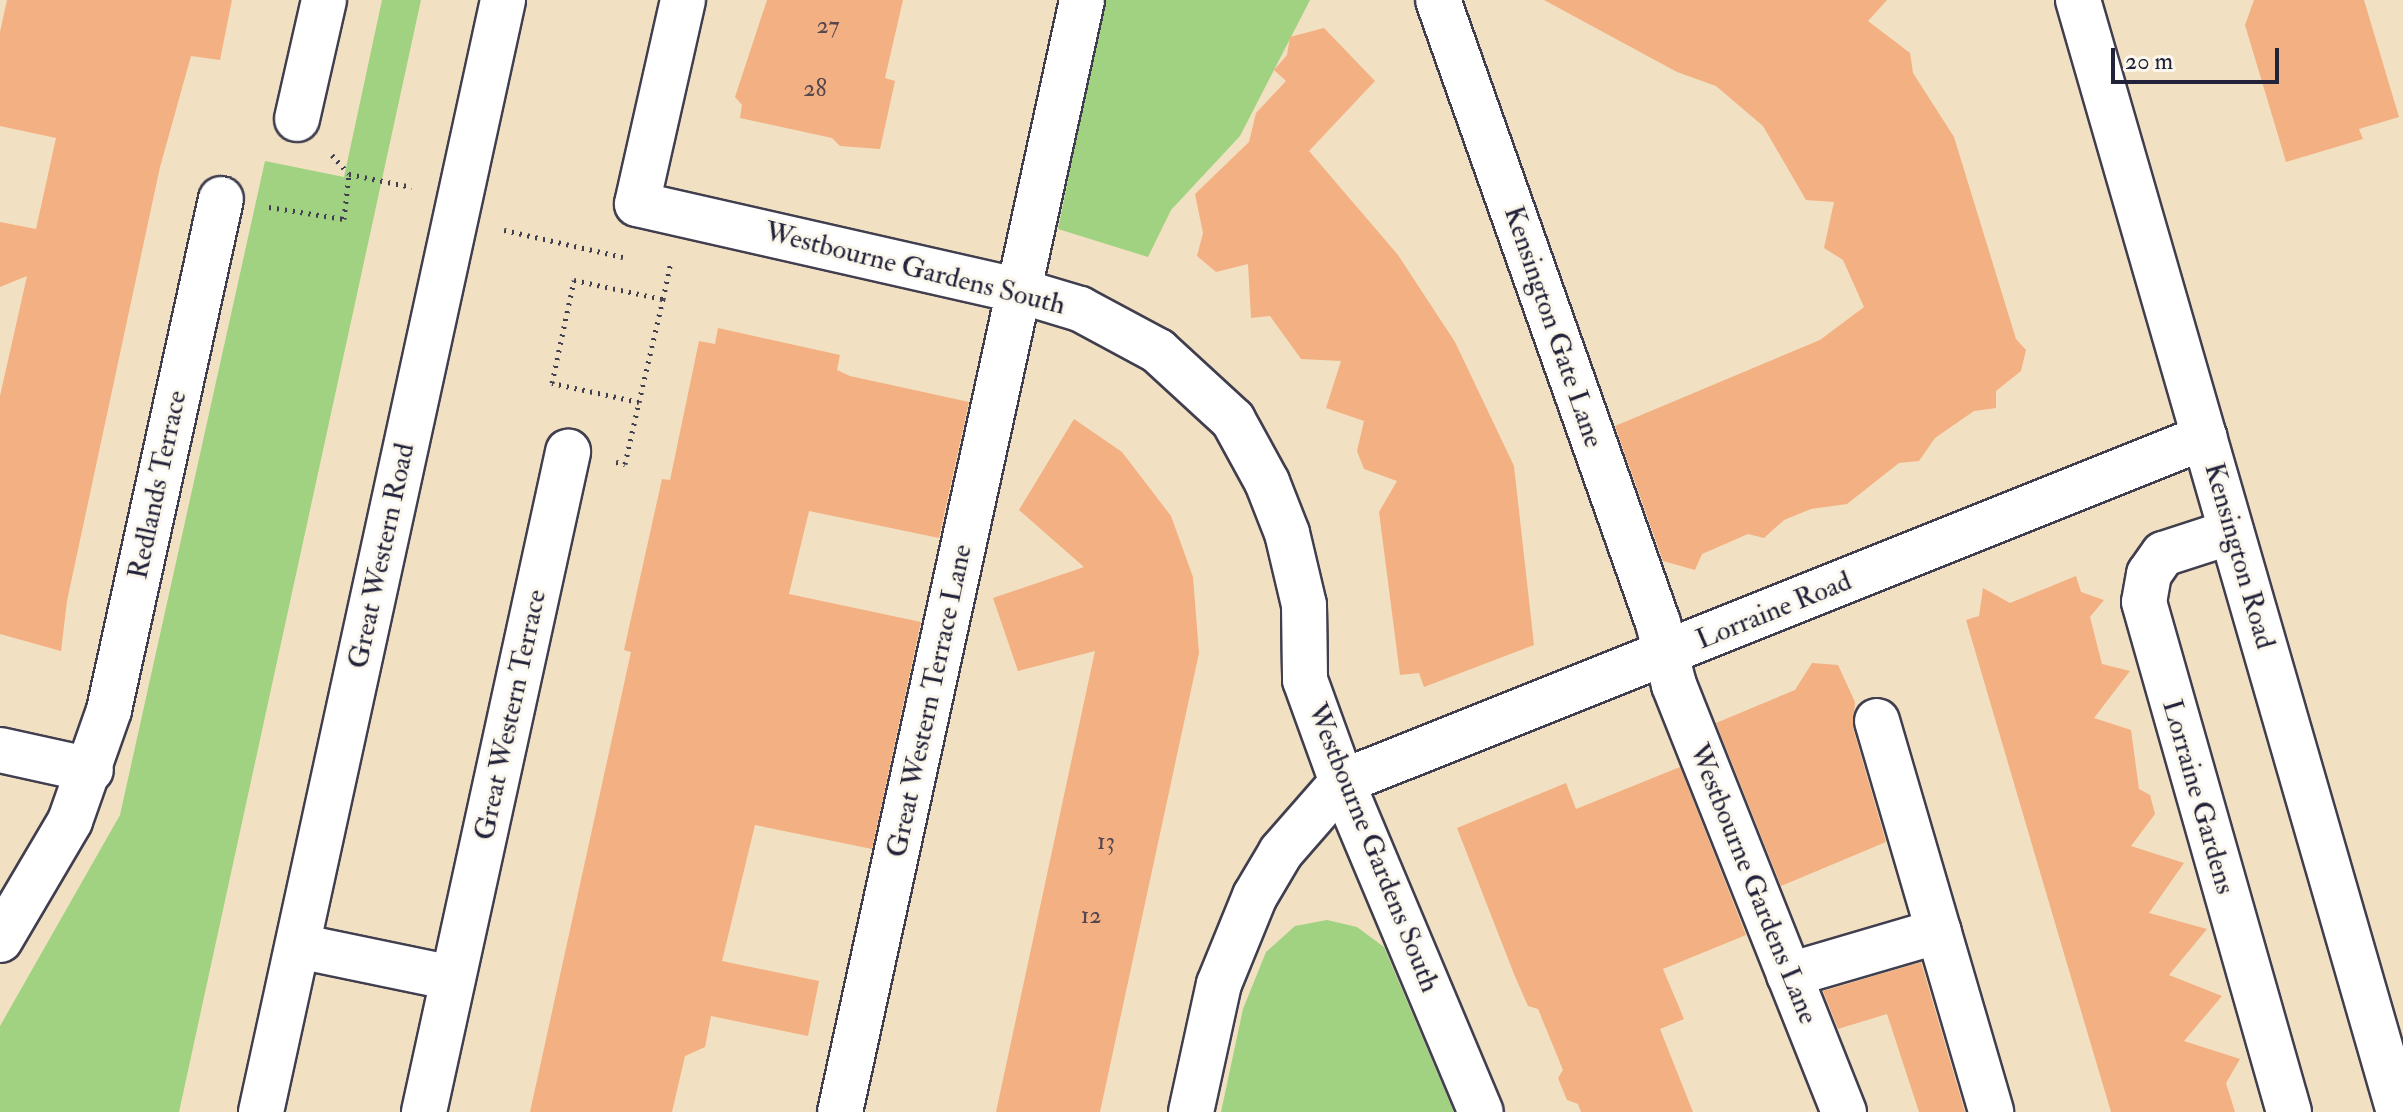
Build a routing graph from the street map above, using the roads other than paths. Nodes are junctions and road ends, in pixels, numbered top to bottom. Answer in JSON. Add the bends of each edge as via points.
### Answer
{"nodes":[{"id":1,"x":324,"y":0,"type":"edge"},
{"id":2,"x":503,"y":0,"type":"edge"},
{"id":3,"x":683,"y":0,"type":"edge"},
{"id":4,"x":1082,"y":0,"type":"edge"},
{"id":5,"x":1438,"y":0,"type":"edge"},
{"id":6,"x":2078,"y":0,"type":"edge"},
{"id":7,"x":297,"y":119,"type":"dead end"},
{"id":8,"x":221,"y":199,"type":"road end"},
{"id":9,"x":1020,"y":291,"type":"junction"},
{"id":10,"x":2205,"y":437,"type":"junction"},
{"id":11,"x":568,"y":452,"type":"road end"},
{"id":12,"x":2231,"y":532,"type":"junction"},
{"id":13,"x":1667,"y":654,"type":"junction"},
{"id":14,"x":1877,"y":721,"type":"dead end"},
{"id":15,"x":0,"y":750,"type":"edge"},
{"id":16,"x":91,"y":770,"type":"junction"},
{"id":17,"x":1342,"y":782,"type":"junction"},
{"id":18,"x":1939,"y":931,"type":"junction"},
{"id":19,"x":0,"y":940,"type":"edge"},
{"id":20,"x":298,"y":946,"type":"junction"},
{"id":21,"x":1789,"y":975,"type":"junction"},
{"id":22,"x":453,"y":978,"type":"junction"},
{"id":23,"x":261,"y":1112,"type":"edge"},
{"id":24,"x":424,"y":1112,"type":"edge"},
{"id":25,"x":840,"y":1112,"type":"edge"},
{"id":26,"x":1191,"y":1112,"type":"edge"},
{"id":27,"x":1481,"y":1112,"type":"edge"},
{"id":28,"x":1844,"y":1112,"type":"edge"},
{"id":29,"x":1991,"y":1112,"type":"edge"},
{"id":30,"x":2289,"y":1112,"type":"edge"},
{"id":31,"x":2399,"y":1112,"type":"edge"}],
"edges":[{"from":1,"to":7,"type":"street"},
{"from":2,"to":20,"type":"street","name":"Great Western Road"},
{"from":3,"to":9,"type":"street","name":"Westbourne Gardens South","via":[[637,204]]},
{"from":4,"to":9,"type":"street","name":"Great Western Terrace Lane"},
{"from":5,"to":13,"type":"street","name":"Kensington Gate Lane"},
{"from":6,"to":10,"type":"street","name":"Kensington Road"},
{"from":8,"to":16,"type":"street","name":"Redlands Terrace","via":[[109,710]]},
{"from":9,"to":17,"type":"street","name":"Westbourne Gardens South","via":[[1080,309],[1158,351],[1233,420],[1287,533],[1304,605],[1305,680]]},
{"from":9,"to":25,"type":"street","name":"Great Western Terrace Lane"},
{"from":10,"to":12,"type":"street","name":"Kensington Road"},
{"from":10,"to":13,"type":"street","name":"Lorraine Road"},
{"from":11,"to":22,"type":"street","name":"Great Western Terrace"},
{"from":12,"to":30,"type":"street","name":"Lorraine Gardens","via":[[2163,554],[2149,574],[2144,602]]},
{"from":12,"to":31,"type":"street","name":"Kensington Road"},
{"from":13,"to":17,"type":"street","name":"Lorraine Road"},
{"from":13,"to":21,"type":"street","name":"Westbourne Gardens Lane","via":[[1674,685]]},
{"from":14,"to":18,"type":"street"},
{"from":15,"to":16,"type":"street"},
{"from":16,"to":19,"type":"street","name":"Redlands Terrace","via":[[70,821]]},
{"from":17,"to":26,"type":"street","via":[[1281,852],[1255,896],[1219,984]]},
{"from":17,"to":27,"type":"street","name":"Westbourne Gardens South"},
{"from":18,"to":21,"type":"street"},
{"from":18,"to":29,"type":"street"},
{"from":20,"to":22,"type":"street"},
{"from":20,"to":23,"type":"street","name":"Great Western Road"},
{"from":21,"to":28,"type":"street","name":"Westbourne Gardens Lane"},
{"from":22,"to":24,"type":"street","name":"Great Western Terrace"}]}
